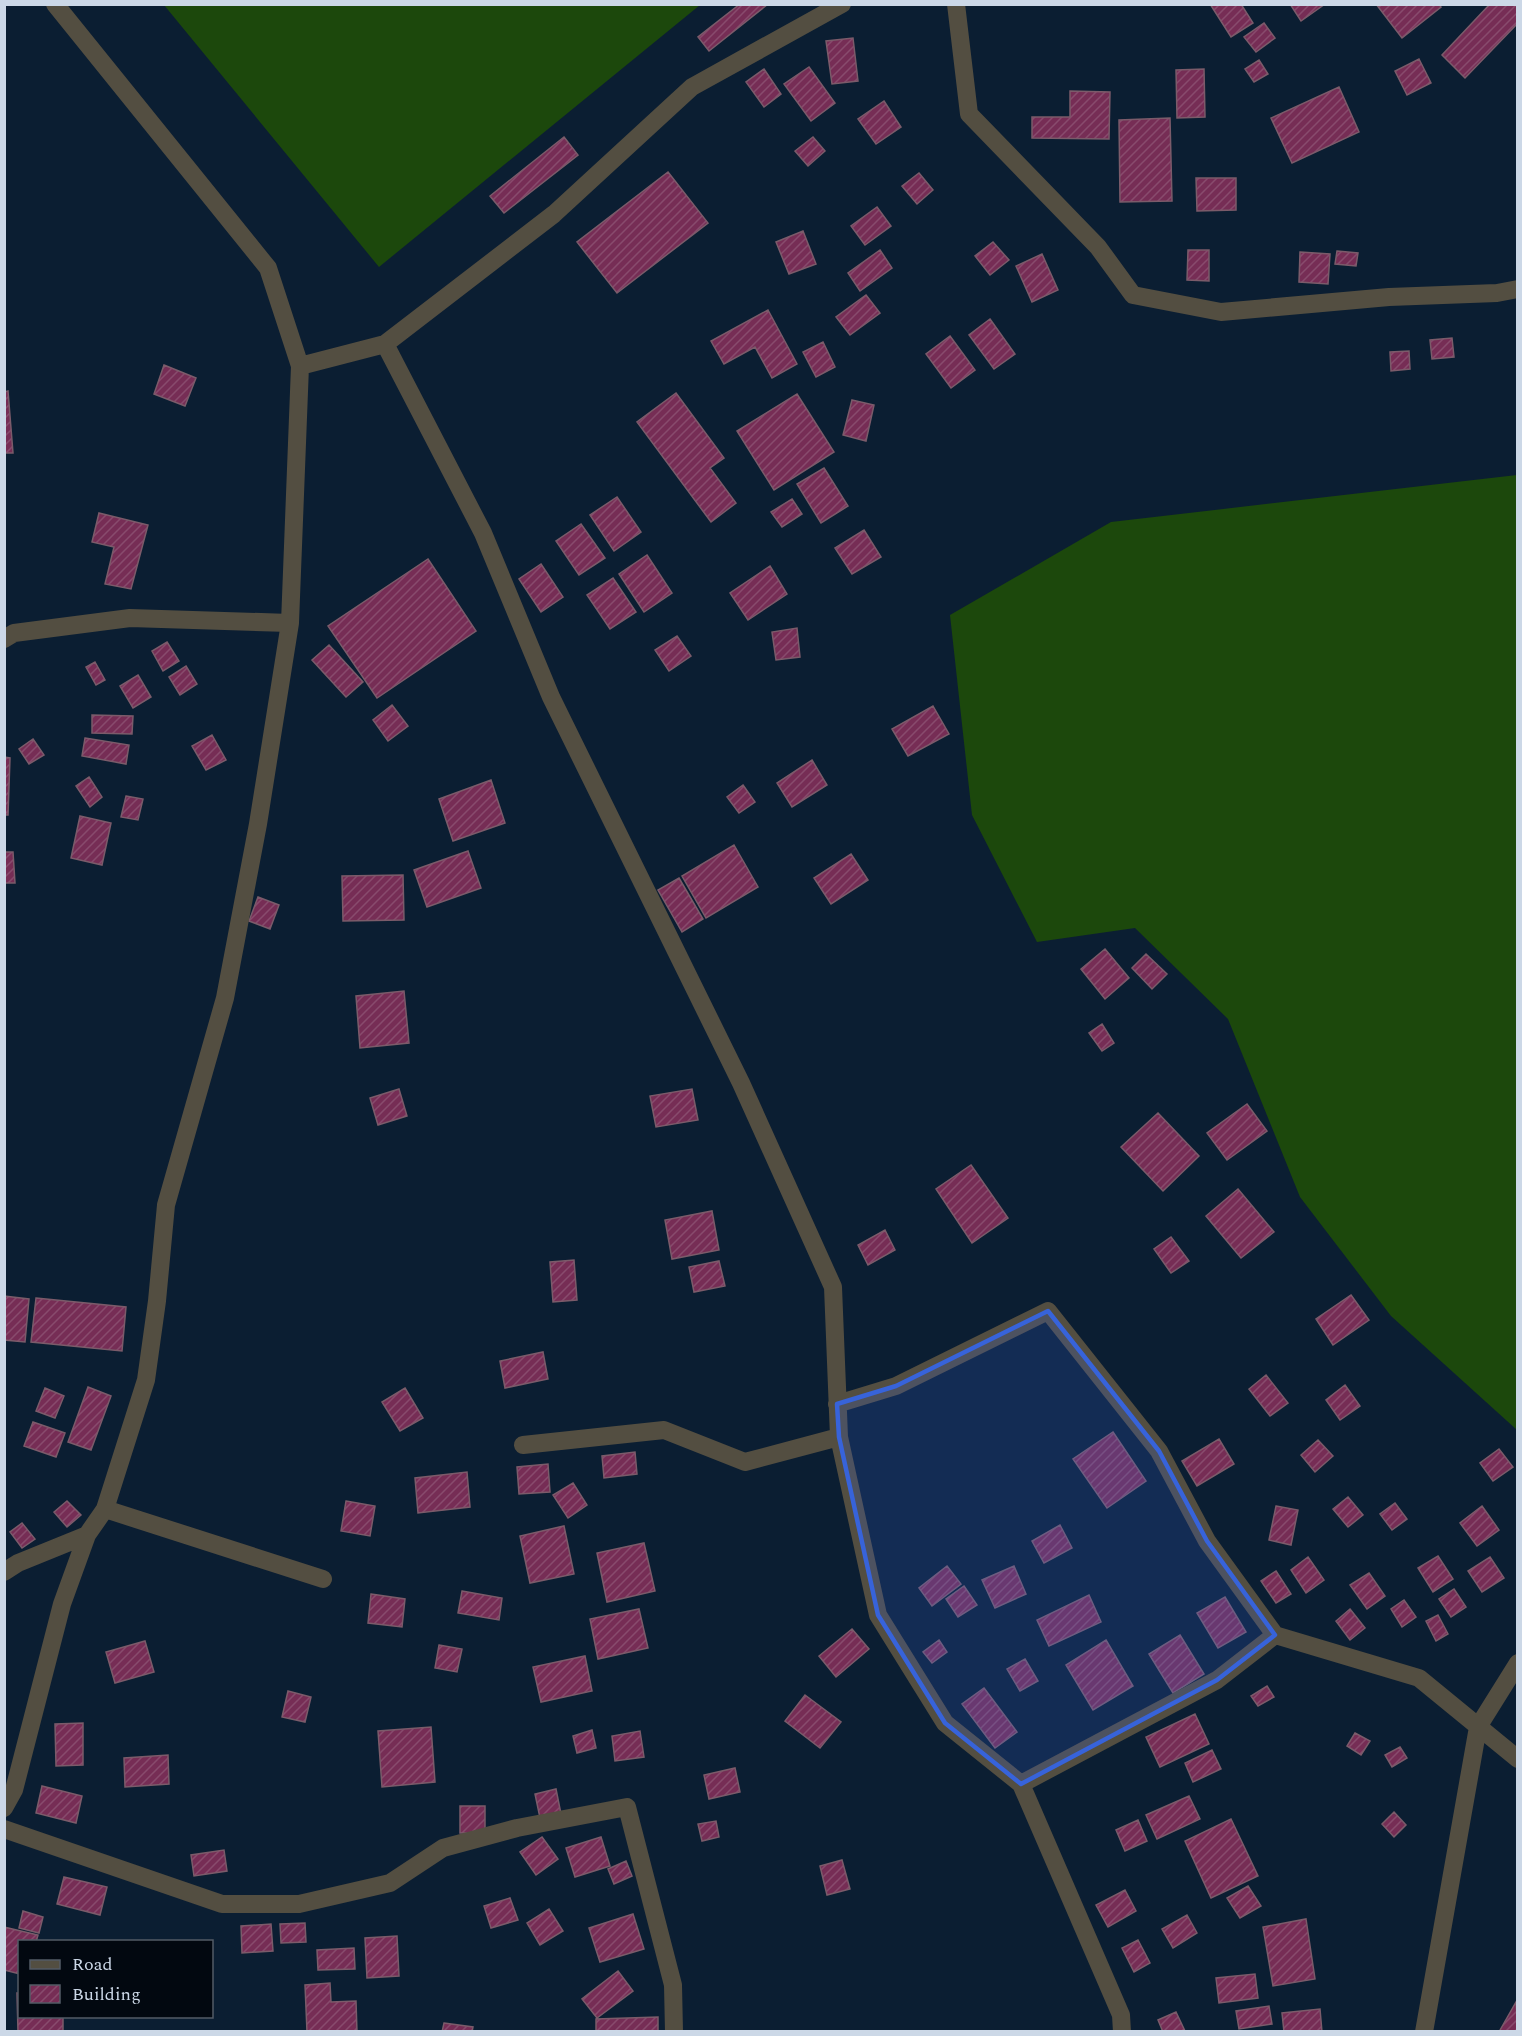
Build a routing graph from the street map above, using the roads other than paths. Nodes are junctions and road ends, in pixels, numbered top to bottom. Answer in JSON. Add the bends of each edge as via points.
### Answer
{"nodes":[{"id":1,"x":55,"y":4,"type":"edge"},
{"id":2,"x":842,"y":4,"type":"edge"},
{"id":3,"x":956,"y":4,"type":"edge"},
{"id":4,"x":1518,"y":289,"type":"edge"},
{"id":5,"x":385,"y":344,"type":"junction"},
{"id":6,"x":300,"y":366,"type":"junction"},
{"id":7,"x":290,"y":623,"type":"junction"},
{"id":8,"x":4,"y":639,"type":"edge"},
{"id":9,"x":837,"y":1404,"type":"junction"},
{"id":10,"x":839,"y":1437,"type":"junction"},
{"id":11,"x":524,"y":1445,"type":"dead end"},
{"id":12,"x":105,"y":1509,"type":"junction"},
{"id":13,"x":87,"y":1535,"type":"junction"},
{"id":14,"x":4,"y":1572,"type":"edge"},
{"id":15,"x":323,"y":1579,"type":"dead end"},
{"id":16,"x":1275,"y":1635,"type":"junction"},
{"id":17,"x":1518,"y":1663,"type":"edge"},
{"id":18,"x":1478,"y":1727,"type":"junction"},
{"id":19,"x":1518,"y":1759,"type":"edge"},
{"id":20,"x":1021,"y":1784,"type":"junction"},
{"id":21,"x":4,"y":1808,"type":"edge"},
{"id":22,"x":4,"y":1829,"type":"edge"},
{"id":23,"x":674,"y":2031,"type":"edge"},
{"id":24,"x":1122,"y":2031,"type":"edge"},
{"id":25,"x":1424,"y":2031,"type":"edge"}],
"edges":[{"from":1,"to":6,"type":"street","via":[[268,268]]},
{"from":2,"to":5,"type":"street","via":[[692,87],[554,214]]},
{"from":3,"to":4,"type":"street","via":[[969,114],[1098,247],[1133,295],[1221,312]]},
{"from":5,"to":6,"type":"street"},
{"from":5,"to":9,"type":"street","via":[[483,533],[551,697],[741,1083],[833,1287]]},
{"from":6,"to":7,"type":"street"},
{"from":7,"to":8,"type":"street","via":[[130,618],[14,633]]},
{"from":7,"to":12,"type":"street","via":[[225,998],[166,1205],[146,1380]]},
{"from":9,"to":10,"type":"street"},
{"from":9,"to":16,"type":"street","via":[[896,1386],[1048,1311],[1159,1451],[1207,1541]]},
{"from":10,"to":11,"type":"street","via":[[746,1461],[664,1430]]},
{"from":10,"to":20,"type":"street","via":[[879,1615],[945,1723]]},
{"from":12,"to":13,"type":"street"},
{"from":12,"to":15,"type":"street"},
{"from":13,"to":14,"type":"street"},
{"from":13,"to":21,"type":"street","via":[[62,1604],[14,1790]]},
{"from":16,"to":18,"type":"street","via":[[1419,1678]]},
{"from":16,"to":20,"type":"street","via":[[1217,1680]]},
{"from":17,"to":18,"type":"street"},
{"from":18,"to":19,"type":"street"},
{"from":18,"to":25,"type":"street"},
{"from":20,"to":24,"type":"street","via":[[1121,2015]]},
{"from":22,"to":23,"type":"street","via":[[222,1904],[299,1904],[390,1883],[443,1848],[517,1828],[627,1807],[673,1985]]}]}
